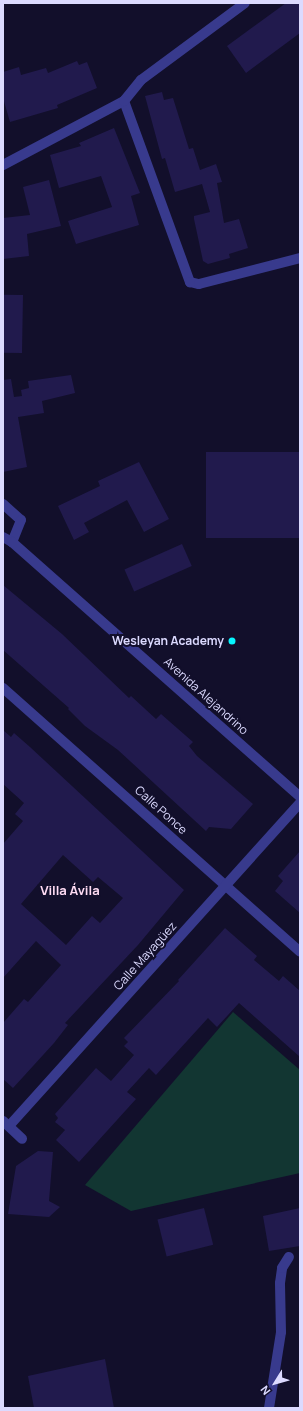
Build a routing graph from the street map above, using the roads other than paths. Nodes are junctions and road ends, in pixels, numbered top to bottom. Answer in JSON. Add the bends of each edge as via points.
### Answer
{"nodes":[{"id":1,"x":245,"y":3,"type":"edge"},
{"id":2,"x":124,"y":101,"type":"junction"},
{"id":3,"x":3,"y":165,"type":"edge"},
{"id":4,"x":300,"y":258,"type":"edge"},
{"id":5,"x":3,"y":504,"type":"edge"},
{"id":6,"x":7,"y":539,"type":"edge"},
{"id":7,"x":3,"y":688,"type":"edge"},
{"id":8,"x":300,"y":797,"type":"edge"},
{"id":9,"x":300,"y":802,"type":"edge"},
{"id":10,"x":226,"y":885,"type":"junction"},
{"id":11,"x":300,"y":952,"type":"edge"},
{"id":12,"x":6,"y":1124,"type":"edge"},
{"id":13,"x":22,"y":1139,"type":"dead end"},
{"id":14,"x":289,"y":1257,"type":"dead end"},
{"id":15,"x":269,"y":1408,"type":"edge"}],
"edges":[{"from":1,"to":2,"type":"street","via":[[141,80]]},
{"from":2,"to":3,"type":"street"},
{"from":2,"to":4,"type":"street","via":[[190,282],[200,284]]},
{"from":5,"to":6,"type":"street","via":[[21,520]]},
{"from":6,"to":8,"type":"street","name":"Avenida Alejandrino"},
{"from":7,"to":10,"type":"street","name":"Calle Ponce"},
{"from":9,"to":10,"type":"street","name":"Calle Mayagüez"},
{"from":10,"to":11,"type":"street","name":"Calle Ponce"},
{"from":10,"to":12,"type":"street","name":"Calle Mayagüez"},
{"from":12,"to":13,"type":"street"},
{"from":14,"to":15,"type":"street","via":[[281,1276],[281,1332]]}]}
